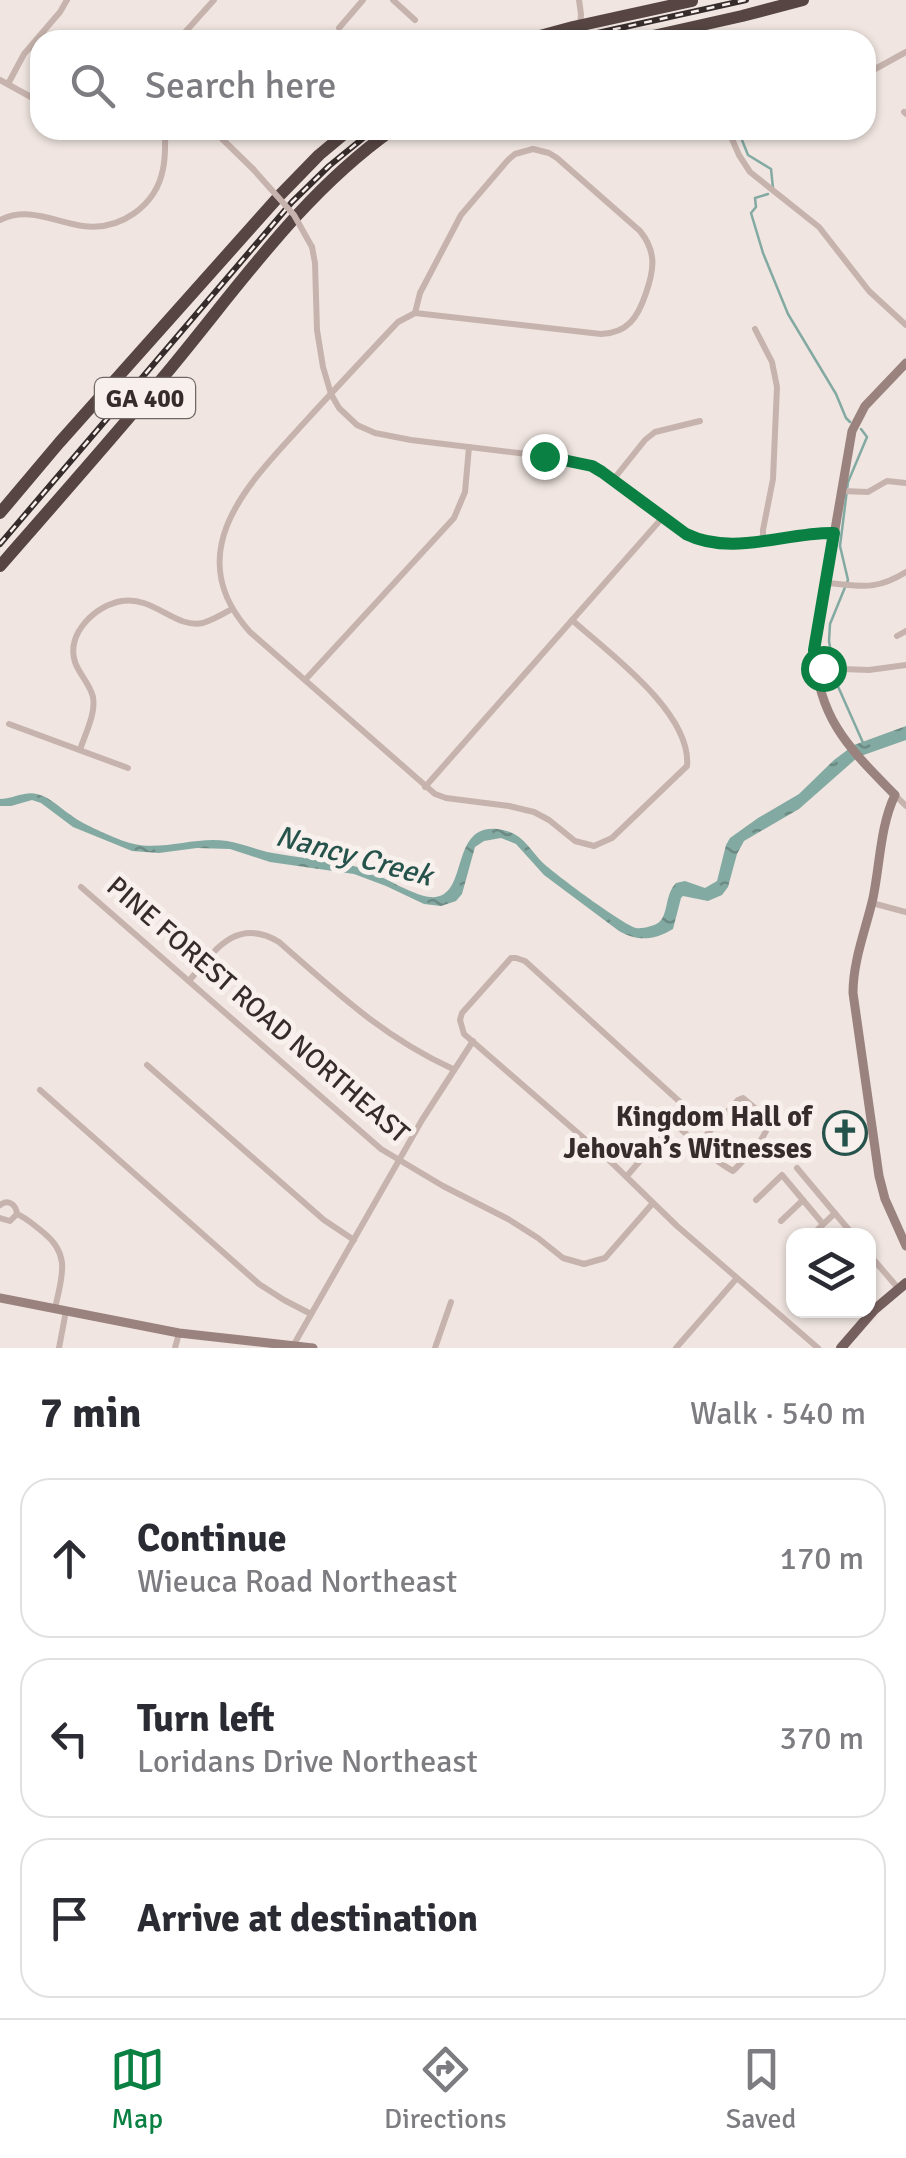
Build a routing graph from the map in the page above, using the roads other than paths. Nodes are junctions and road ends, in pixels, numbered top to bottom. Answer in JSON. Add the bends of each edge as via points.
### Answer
{"nodes":[{"id":1,"x":66,"y":0,"type":"edge"},
{"id":2,"x":214,"y":0,"type":"edge"},
{"id":3,"x":363,"y":0,"type":"edge"},
{"id":4,"x":394,"y":0,"type":"edge"},
{"id":5,"x":579,"y":0,"type":"edge"},
{"id":6,"x":802,"y":0,"type":"edge"},
{"id":7,"x":694,"y":1,"type":"edge"},
{"id":8,"x":416,"y":20,"type":"dead end"},
{"id":9,"x":340,"y":28,"type":"dead end"},
{"id":10,"x":45,"y":30,"type":"edge"},
{"id":11,"x":187,"y":30,"type":"edge"},
{"id":12,"x":561,"y":30,"type":"edge"},
{"id":13,"x":580,"y":30,"type":"edge"},
{"id":14,"x":680,"y":30,"type":"edge"},
{"id":15,"x":30,"y":47,"type":"edge"},
{"id":16,"x":906,"y":52,"type":"edge"},
{"id":17,"x":876,"y":68,"type":"edge"},
{"id":18,"x":0,"y":80,"type":"edge"},
{"id":19,"x":8,"y":84,"type":"junction"},
{"id":20,"x":30,"y":96,"type":"edge"},
{"id":21,"x":165,"y":140,"type":"edge"},
{"id":22,"x":223,"y":140,"type":"edge"},
{"id":23,"x":337,"y":140,"type":"edge"},
{"id":24,"x":379,"y":140,"type":"edge"},
{"id":25,"x":732,"y":140,"type":"edge"},
{"id":26,"x":0,"y":220,"type":"edge"},
{"id":27,"x":416,"y":313,"type":"junction"},
{"id":28,"x":906,"y":325,"type":"edge"},
{"id":29,"x":755,"y":330,"type":"dead end"},
{"id":30,"x":906,"y":363,"type":"edge"},
{"id":31,"x":331,"y":394,"type":"junction"},
{"id":32,"x":700,"y":421,"type":"dead end"},
{"id":33,"x":469,"y":447,"type":"junction"},
{"id":34,"x":612,"y":480,"type":"junction"},
{"id":35,"x":906,"y":483,"type":"edge"},
{"id":36,"x":845,"y":491,"type":"junction"},
{"id":37,"x":0,"y":513,"type":"edge"},
{"id":38,"x":663,"y":517,"type":"junction"},
{"id":39,"x":834,"y":533,"type":"junction"},
{"id":40,"x":763,"y":542,"type":"junction"},
{"id":41,"x":0,"y":566,"type":"edge"},
{"id":42,"x":906,"y":572,"type":"edge"},
{"id":43,"x":829,"y":583,"type":"junction"},
{"id":44,"x":232,"y":610,"type":"junction"},
{"id":45,"x":572,"y":620,"type":"junction"},
{"id":46,"x":906,"y":631,"type":"edge"},
{"id":47,"x":897,"y":636,"type":"dead end"},
{"id":48,"x":906,"y":665,"type":"edge"},
{"id":49,"x":819,"y":668,"type":"junction"},
{"id":50,"x":305,"y":680,"type":"junction"},
{"id":51,"x":10,"y":724,"type":"dead end"},
{"id":52,"x":80,"y":750,"type":"junction"},
{"id":53,"x":128,"y":768,"type":"dead end"},
{"id":54,"x":425,"y":787,"type":"junction"},
{"id":55,"x":895,"y":795,"type":"junction"},
{"id":56,"x":906,"y":806,"type":"edge"},
{"id":57,"x":81,"y":887,"type":"dead end"},
{"id":58,"x":877,"y":904,"type":"junction"},
{"id":59,"x":906,"y":912,"type":"edge"},
{"id":60,"x":189,"y":980,"type":"junction"},
{"id":61,"x":473,"y":1041,"type":"junction"},
{"id":62,"x":147,"y":1065,"type":"dead end"},
{"id":63,"x":453,"y":1069,"type":"junction"},
{"id":64,"x":40,"y":1090,"type":"dead end"},
{"id":65,"x":673,"y":1122,"type":"junction"},
{"id":66,"x":698,"y":1144,"type":"junction"},
{"id":67,"x":400,"y":1162,"type":"junction"},
{"id":68,"x":798,"y":1168,"type":"dead end"},
{"id":69,"x":627,"y":1176,"type":"junction"},
{"id":70,"x":756,"y":1200,"type":"dead end"},
{"id":71,"x":803,"y":1200,"type":"junction"},
{"id":72,"x":653,"y":1203,"type":"junction"},
{"id":73,"x":0,"y":1205,"type":"edge"},
{"id":74,"x":835,"y":1212,"type":"junction"},
{"id":75,"x":17,"y":1214,"type":"junction"},
{"id":76,"x":0,"y":1218,"type":"edge"},
{"id":77,"x":781,"y":1220,"type":"dead end"},
{"id":78,"x":823,"y":1224,"type":"junction"},
{"id":79,"x":819,"y":1228,"type":"edge"},
{"id":80,"x":848,"y":1228,"type":"edge"},
{"id":81,"x":354,"y":1240,"type":"junction"},
{"id":82,"x":906,"y":1246,"type":"edge"},
{"id":83,"x":876,"y":1261,"type":"edge"},
{"id":84,"x":737,"y":1278,"type":"junction"},
{"id":85,"x":902,"y":1286,"type":"edge"},
{"id":86,"x":0,"y":1298,"type":"edge"},
{"id":87,"x":451,"y":1302,"type":"dead end"},
{"id":88,"x":60,"y":1310,"type":"junction"},
{"id":89,"x":311,"y":1314,"type":"junction"},
{"id":90,"x":179,"y":1333,"type":"junction"},
{"id":91,"x":293,"y":1347,"type":"edge"},
{"id":92,"x":59,"y":1348,"type":"edge"},
{"id":93,"x":175,"y":1348,"type":"edge"},
{"id":94,"x":313,"y":1348,"type":"edge"},
{"id":95,"x":435,"y":1348,"type":"edge"},
{"id":96,"x":676,"y":1348,"type":"edge"},
{"id":97,"x":818,"y":1348,"type":"edge"},
{"id":98,"x":841,"y":1348,"type":"edge"}],
"edges":[{"from":1,"to":10,"type":"street"},
{"from":2,"to":11,"type":"street"},
{"from":3,"to":9,"type":"street"},
{"from":4,"to":8,"type":"street"},
{"from":5,"to":13,"type":"street"},
{"from":6,"to":14,"type":"highway"},
{"from":7,"to":12,"type":"highway","bridge":true},
{"from":15,"to":19,"type":"street"},
{"from":16,"to":17,"type":"street"},
{"from":18,"to":19,"type":"street"},
{"from":19,"to":20,"type":"street"},
{"from":21,"to":26,"type":"street","via":[[158,184],[127,218],[96,227],[32,214]]},
{"from":22,"to":31,"type":"street","bridge":true,"via":[[294,215],[312,247],[319,346]]},
{"from":23,"to":37,"type":"highway","number":"GA 400","via":[[281,194]]},
{"from":24,"to":41,"type":"highway","number":"GA 400","via":[[286,226]]},
{"from":25,"to":28,"type":"street","via":[[750,172],[819,227],[869,291]]},
{"from":27,"to":27,"type":"street","via":[[614,333],[640,312],[652,252],[640,231],[557,158],[524,150],[461,216]]},
{"from":27,"to":31,"type":"street","via":[[398,322]]},
{"from":29,"to":40,"type":"street","via":[[777,387]]},
{"from":30,"to":36,"type":"street","via":[[857,419]]},
{"from":31,"to":33,"type":"street","via":[[347,418],[368,430]]},
{"from":31,"to":44,"type":"street","via":[[248,486],[227,523],[220,566]]},
{"from":32,"to":34,"type":"street","via":[[655,432]]},
{"from":33,"to":34,"type":"street","via":[[585,465]]},
{"from":33,"to":50,"type":"street","via":[[465,492],[454,518]]},
{"from":34,"to":38,"type":"street"},
{"from":35,"to":36,"type":"street"},
{"from":36,"to":39,"type":"street"},
{"from":38,"to":40,"type":"street","via":[[701,540]]},
{"from":38,"to":45,"type":"street"},
{"from":39,"to":40,"type":"street"},
{"from":39,"to":43,"type":"street"},
{"from":42,"to":43,"type":"street","via":[[856,588]]},
{"from":43,"to":49,"type":"street","via":[[816,635]]},
{"from":44,"to":50,"type":"street"},
{"from":44,"to":52,"type":"street","via":[[192,624],[145,602],[123,600],[88,619],[73,649],[93,704]]},
{"from":45,"to":54,"type":"street"},
{"from":45,"to":54,"type":"street","via":[[666,707],[681,734],[687,766],[612,838],[594,846],[574,842],[534,812],[446,798]]},
{"from":46,"to":47,"type":"street"},
{"from":48,"to":49,"type":"street"},
{"from":49,"to":55,"type":"street","via":[[822,700],[838,732]]},
{"from":50,"to":54,"type":"street"},
{"from":51,"to":52,"type":"street"},
{"from":52,"to":53,"type":"street"},
{"from":55,"to":56,"type":"street"},
{"from":55,"to":58,"type":"street"},
{"from":57,"to":60,"type":"street","name":"PINE FOREST ROAD NORTHEAST"},
{"from":58,"to":59,"type":"street"},
{"from":58,"to":82,"type":"street","via":[[854,975],[854,1008],[879,1176]]},
{"from":60,"to":63,"type":"street","via":[[227,939],[266,935],[377,1026]]},
{"from":60,"to":67,"type":"street","name":"PINE FOREST ROAD NORTHEAST"},
{"from":61,"to":63,"type":"street"},
{"from":61,"to":65,"type":"street","via":[[461,1028],[462,1013],[507,961],[521,958],[678,1100],[682,1109]]},
{"from":61,"to":69,"type":"street"},
{"from":62,"to":81,"type":"street"},
{"from":63,"to":67,"type":"street"},
{"from":64,"to":89,"type":"street","via":[[258,1284]]},
{"from":65,"to":66,"type":"street"},
{"from":65,"to":69,"type":"street"},
{"from":66,"to":66,"type":"street","via":[[733,1171],[770,1123],[742,1098]]},
{"from":67,"to":72,"type":"street","name":"PINE FOREST ROAD NORTHEAST","via":[[577,1264],[605,1258]]},
{"from":67,"to":81,"type":"street"},
{"from":68,"to":74,"type":"street"},
{"from":69,"to":72,"type":"street"},
{"from":70,"to":71,"type":"street","via":[[782,1175]]},
{"from":71,"to":77,"type":"street"},
{"from":71,"to":78,"type":"street"},
{"from":72,"to":84,"type":"street"},
{"from":73,"to":75,"type":"street","via":[[12,1203]]},
{"from":74,"to":78,"type":"street"},
{"from":74,"to":80,"type":"street"},
{"from":75,"to":76,"type":"street","via":[[10,1221]]},
{"from":75,"to":88,"type":"street","via":[[61,1254]]},
{"from":78,"to":79,"type":"street"},
{"from":81,"to":89,"type":"street"},
{"from":83,"to":85,"type":"street"},
{"from":84,"to":96,"type":"street"},
{"from":84,"to":97,"type":"street"},
{"from":85,"to":98,"type":"main road"},
{"from":86,"to":88,"type":"street"},
{"from":87,"to":95,"type":"street"},
{"from":88,"to":90,"type":"street"},
{"from":88,"to":92,"type":"street"},
{"from":89,"to":91,"type":"street"},
{"from":90,"to":91,"type":"street"},
{"from":90,"to":93,"type":"street"},
{"from":91,"to":94,"type":"street"}]}
